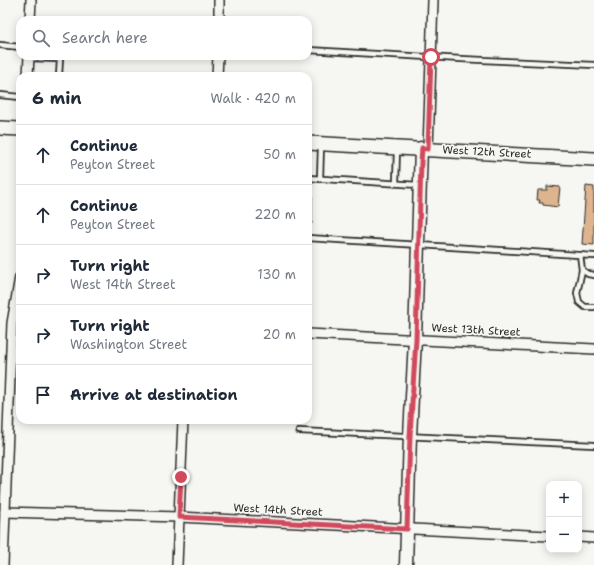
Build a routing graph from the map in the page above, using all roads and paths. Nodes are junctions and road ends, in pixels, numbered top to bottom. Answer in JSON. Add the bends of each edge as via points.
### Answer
{"nodes":[{"id":1,"x":31,"y":0,"type":"edge"},
{"id":2,"x":219,"y":0,"type":"edge"},
{"id":3,"x":433,"y":0,"type":"edge"},
{"id":4,"x":30,"y":16,"type":"edge"},
{"id":5,"x":219,"y":16,"type":"edge"},
{"id":6,"x":0,"y":44,"type":"edge"},
{"id":7,"x":16,"y":46,"type":"edge"},
{"id":8,"x":312,"y":50,"type":"edge"},
{"id":9,"x":431,"y":57,"type":"junction"},
{"id":10,"x":29,"y":60,"type":"edge"},
{"id":11,"x":60,"y":60,"type":"edge"},
{"id":12,"x":218,"y":60,"type":"edge"},
{"id":13,"x":594,"y":65,"type":"edge"},
{"id":14,"x":28,"y":72,"type":"edge"},
{"id":15,"x":59,"y":72,"type":"edge"},
{"id":16,"x":217,"y":72,"type":"edge"},
{"id":17,"x":0,"y":96,"type":"edge"},
{"id":18,"x":16,"y":96,"type":"edge"},
{"id":19,"x":0,"y":128,"type":"edge"},
{"id":20,"x":16,"y":129,"type":"edge"},
{"id":21,"x":314,"y":143,"type":"edge"},
{"id":22,"x":397,"y":147,"type":"junction"},
{"id":23,"x":425,"y":148,"type":"junction"},
{"id":24,"x":594,"y":158,"type":"edge"},
{"id":25,"x":312,"y":178,"type":"edge"},
{"id":26,"x":320,"y":179,"type":"junction"},
{"id":27,"x":396,"y":183,"type":"junction"},
{"id":28,"x":420,"y":185,"type":"junction"},
{"id":29,"x":312,"y":238,"type":"edge"},
{"id":30,"x":417,"y":246,"type":"junction"},
{"id":31,"x":580,"y":255,"type":"junction"},
{"id":32,"x":594,"y":256,"type":"edge"},
{"id":33,"x":582,"y":270,"type":"junction"},
{"id":34,"x":594,"y":275,"type":"edge"},
{"id":35,"x":16,"y":300,"type":"edge"},
{"id":36,"x":594,"y":307,"type":"edge"},
{"id":37,"x":312,"y":334,"type":"edge"},
{"id":38,"x":416,"y":339,"type":"junction"},
{"id":39,"x":594,"y":349,"type":"edge"},
{"id":40,"x":183,"y":424,"type":"edge"},
{"id":41,"x":299,"y":431,"type":"dead end"},
{"id":42,"x":410,"y":436,"type":"junction"},
{"id":43,"x":594,"y":445,"type":"edge"},
{"id":44,"x":5,"y":512,"type":"junction"},
{"id":45,"x":179,"y":517,"type":"junction"},
{"id":46,"x":407,"y":529,"type":"junction"},
{"id":47,"x":546,"y":536,"type":"edge"},
{"id":48,"x":582,"y":537,"type":"edge"},
{"id":49,"x":594,"y":538,"type":"edge"},
{"id":50,"x":3,"y":565,"type":"edge"},
{"id":51,"x":177,"y":565,"type":"edge"},
{"id":52,"x":406,"y":565,"type":"edge"}],
"edges":[{"from":1,"to":4,"type":"street"},
{"from":2,"to":5,"type":"street"},
{"from":3,"to":9,"type":"street"},
{"from":6,"to":7,"type":"lane"},
{"from":8,"to":9,"type":"lane"},
{"from":9,"to":13,"type":"lane"},
{"from":9,"to":23,"type":"street"},
{"from":10,"to":14,"type":"street"},
{"from":11,"to":15,"type":"lane"},
{"from":12,"to":16,"type":"street"},
{"from":17,"to":18,"type":"lane"},
{"from":19,"to":20,"type":"main road"},
{"from":21,"to":22,"type":"main road","name":"West 12th Street"},
{"from":21,"to":26,"type":"lane"},
{"from":22,"to":23,"type":"main road","name":"West 12th Street"},
{"from":22,"to":27,"type":"lane"},
{"from":23,"to":24,"type":"main road","name":"West 12th Street"},
{"from":23,"to":28,"type":"street"},
{"from":25,"to":26,"type":"lane"},
{"from":26,"to":27,"type":"lane"},
{"from":27,"to":28,"type":"lane"},
{"from":28,"to":30,"type":"street"},
{"from":29,"to":30,"type":"lane"},
{"from":30,"to":31,"type":"lane"},
{"from":30,"to":38,"type":"street"},
{"from":31,"to":32,"type":"lane"},
{"from":31,"to":33,"type":"lane"},
{"from":33,"to":34,"type":"lane"},
{"from":33,"to":36,"type":"lane","via":[[577,293],[579,302]]},
{"from":35,"to":44,"type":"street","via":[[12,323]]},
{"from":37,"to":38,"type":"street","name":"West 13th Street"},
{"from":38,"to":39,"type":"street","name":"West 13th Street"},
{"from":38,"to":42,"type":"street"},
{"from":40,"to":45,"type":"street"},
{"from":41,"to":42,"type":"lane"},
{"from":42,"to":43,"type":"lane"},
{"from":42,"to":46,"type":"street"},
{"from":44,"to":45,"type":"street","name":"West 14th Street"},
{"from":44,"to":50,"type":"street"},
{"from":45,"to":46,"type":"street","name":"West 14th Street"},
{"from":45,"to":51,"type":"street"},
{"from":46,"to":47,"type":"street","name":"West 14th Street"},
{"from":46,"to":52,"type":"street"},
{"from":48,"to":49,"type":"street"}]}
